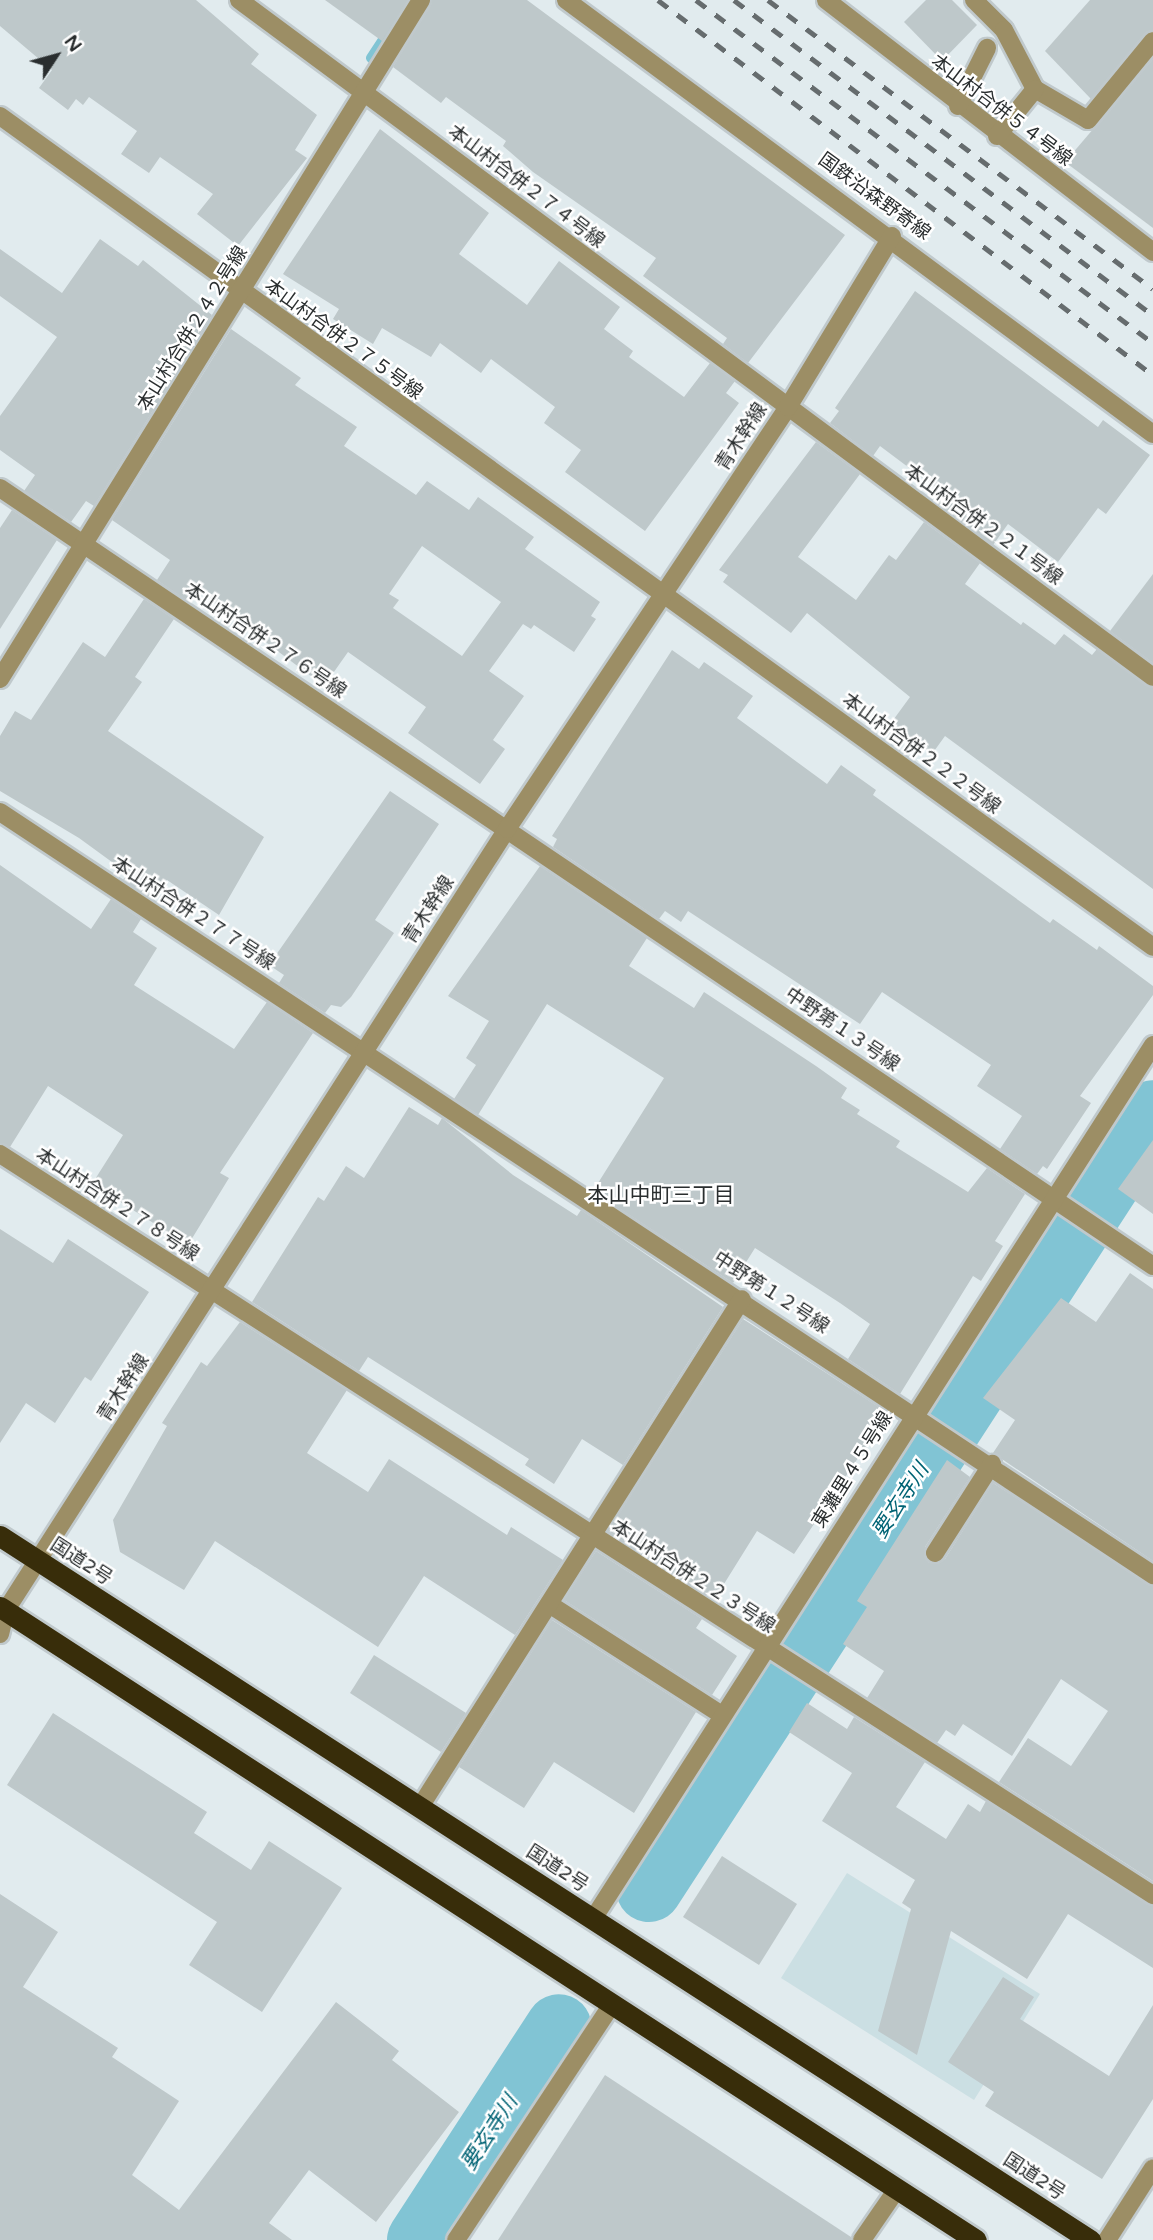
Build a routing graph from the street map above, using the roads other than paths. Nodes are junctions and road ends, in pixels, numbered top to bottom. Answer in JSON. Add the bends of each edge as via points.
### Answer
{"nodes":[{"id":1,"x":239,"y":0,"type":"edge"},
{"id":2,"x":421,"y":0,"type":"edge"},
{"id":3,"x":566,"y":0,"type":"edge"},
{"id":4,"x":827,"y":0,"type":"edge"},
{"id":5,"x":974,"y":0,"type":"edge"},
{"id":6,"x":1153,"y":41,"type":"edge"},
{"id":7,"x":988,"y":48,"type":"dead end"},
{"id":8,"x":1035,"y":89,"type":"junction"},
{"id":9,"x":364,"y":93,"type":"junction"},
{"id":10,"x":958,"y":106,"type":"junction"},
{"id":11,"x":0,"y":116,"type":"edge"},
{"id":12,"x":997,"y":136,"type":"junction"},
{"id":13,"x":892,"y":236,"type":"junction"},
{"id":14,"x":1153,"y":252,"type":"edge"},
{"id":15,"x":241,"y":293,"type":"junction"},
{"id":16,"x":788,"y":407,"type":"junction"},
{"id":17,"x":1153,"y":434,"type":"edge"},
{"id":18,"x":0,"y":488,"type":"edge"},
{"id":19,"x":83,"y":544,"type":"junction"},
{"id":20,"x":664,"y":595,"type":"junction"},
{"id":21,"x":1153,"y":677,"type":"edge"},
{"id":22,"x":0,"y":679,"type":"edge"},
{"id":23,"x":0,"y":812,"type":"edge"},
{"id":24,"x":507,"y":829,"type":"junction"},
{"id":25,"x":1153,"y":947,"type":"edge"},
{"id":26,"x":1153,"y":1045,"type":"edge"},
{"id":27,"x":363,"y":1051,"type":"junction"},
{"id":28,"x":0,"y":1154,"type":"edge"},
{"id":29,"x":1055,"y":1198,"type":"junction"},
{"id":30,"x":1153,"y":1266,"type":"edge"},
{"id":31,"x":212,"y":1291,"type":"junction"},
{"id":32,"x":742,"y":1299,"type":"junction"},
{"id":33,"x":914,"y":1412,"type":"junction"},
{"id":34,"x":992,"y":1464,"type":"junction"},
{"id":35,"x":0,"y":1536,"type":"edge"},
{"id":36,"x":592,"y":1537,"type":"junction"},
{"id":37,"x":935,"y":1553,"type":"dead end"},
{"id":38,"x":38,"y":1561,"type":"junction"},
{"id":39,"x":1153,"y":1575,"type":"edge"},
{"id":40,"x":549,"y":1604,"type":"junction"},
{"id":41,"x":2,"y":1610,"type":"edge"},
{"id":42,"x":0,"y":1634,"type":"edge"},
{"id":43,"x":765,"y":1649,"type":"junction"},
{"id":44,"x":722,"y":1715,"type":"junction"},
{"id":45,"x":420,"y":1807,"type":"junction"},
{"id":46,"x":1153,"y":1895,"type":"edge"},
{"id":47,"x":593,"y":1919,"type":"junction"},
{"id":48,"x":612,"y":2004,"type":"junction"},
{"id":49,"x":1153,"y":2168,"type":"edge"},
{"id":50,"x":897,"y":2189,"type":"junction"},
{"id":51,"x":456,"y":2240,"type":"edge"},
{"id":52,"x":862,"y":2240,"type":"edge"},
{"id":53,"x":976,"y":2240,"type":"edge"},
{"id":54,"x":1090,"y":2240,"type":"edge"},
{"id":55,"x":1107,"y":2240,"type":"edge"}],
"edges":[{"from":1,"to":9,"type":"street","name":"本山村合併２７４号線"},
{"from":2,"to":9,"type":"street","name":"本山村合併２４２号線"},
{"from":3,"to":13,"type":"street","name":"国鉄沿森野寄線"},
{"from":4,"to":10,"type":"street","name":"本山村合併５４号線"},
{"from":5,"to":8,"type":"street","via":[[1004,30]]},
{"from":6,"to":8,"type":"street","via":[[1088,120]]},
{"from":7,"to":10,"type":"street"},
{"from":8,"to":12,"type":"street"},
{"from":9,"to":15,"type":"street","name":"本山村合併２４２号線"},
{"from":9,"to":16,"type":"street","name":"本山村合併２７４号線"},
{"from":10,"to":12,"type":"street","name":"本山村合併５４号線"},
{"from":11,"to":15,"type":"street","name":"本山村合併２７５号線"},
{"from":12,"to":14,"type":"street","name":"本山村合併５４号線"},
{"from":13,"to":16,"type":"street","name":"青木幹線"},
{"from":13,"to":17,"type":"street","name":"国鉄沿森野寄線"},
{"from":15,"to":19,"type":"street","name":"本山村合併２４２号線"},
{"from":15,"to":20,"type":"street","name":"本山村合併２７５号線"},
{"from":16,"to":20,"type":"street","name":"青木幹線"},
{"from":16,"to":21,"type":"street","name":"本山村合併２２１号線"},
{"from":18,"to":19,"type":"street","name":"本山村合併２７６号線"},
{"from":19,"to":22,"type":"street","name":"本山村合併２４２号線"},
{"from":19,"to":24,"type":"street","name":"本山村合併２７６号線"},
{"from":20,"to":24,"type":"street","name":"青木幹線"},
{"from":20,"to":25,"type":"street","name":"本山村合併２２２号線"},
{"from":23,"to":27,"type":"street","name":"本山村合併２７７号線"},
{"from":24,"to":27,"type":"street","name":"青木幹線"},
{"from":24,"to":29,"type":"street","name":"中野第１３号線"},
{"from":26,"to":29,"type":"street","name":"東灘里４５号線"},
{"from":27,"to":31,"type":"street","name":"青木幹線"},
{"from":27,"to":32,"type":"street","name":"中野第１２号線"},
{"from":28,"to":31,"type":"street","name":"本山村合併２７８号線"},
{"from":29,"to":30,"type":"street","name":"中野第１３号線"},
{"from":29,"to":33,"type":"street","name":"東灘里４５号線"},
{"from":31,"to":36,"type":"street","name":"本山村合併２２３号線"},
{"from":31,"to":38,"type":"street","name":"青木幹線"},
{"from":32,"to":33,"type":"street","name":"中野第１２号線"},
{"from":32,"to":36,"type":"street"},
{"from":33,"to":34,"type":"street","name":"中野第１２号線"},
{"from":33,"to":43,"type":"street","name":"東灘里４５号線"},
{"from":34,"to":37,"type":"street"},
{"from":34,"to":39,"type":"street","name":"中野第１２号線"},
{"from":35,"to":38,"type":"highway","name":"国道2号"},
{"from":36,"to":40,"type":"street"},
{"from":36,"to":43,"type":"street","name":"本山村合併２２３号線"},
{"from":38,"to":41,"type":"street","name":"青木幹線"},
{"from":38,"to":45,"type":"highway","name":"国道2号"},
{"from":40,"to":44,"type":"street"},
{"from":40,"to":45,"type":"street"},
{"from":41,"to":42,"type":"street","name":"青木幹線"},
{"from":41,"to":48,"type":"highway"},
{"from":43,"to":44,"type":"street","name":"東灘里４５号線"},
{"from":43,"to":46,"type":"street","name":"本山村合併２２３号線"},
{"from":44,"to":47,"type":"street","name":"東灘里４５号線"},
{"from":45,"to":47,"type":"highway","name":"国道2号"},
{"from":47,"to":54,"type":"highway","name":"国道2号"},
{"from":48,"to":50,"type":"highway"},
{"from":48,"to":51,"type":"street"},
{"from":49,"to":55,"type":"street"},
{"from":50,"to":52,"type":"street"},
{"from":50,"to":53,"type":"highway"}]}
